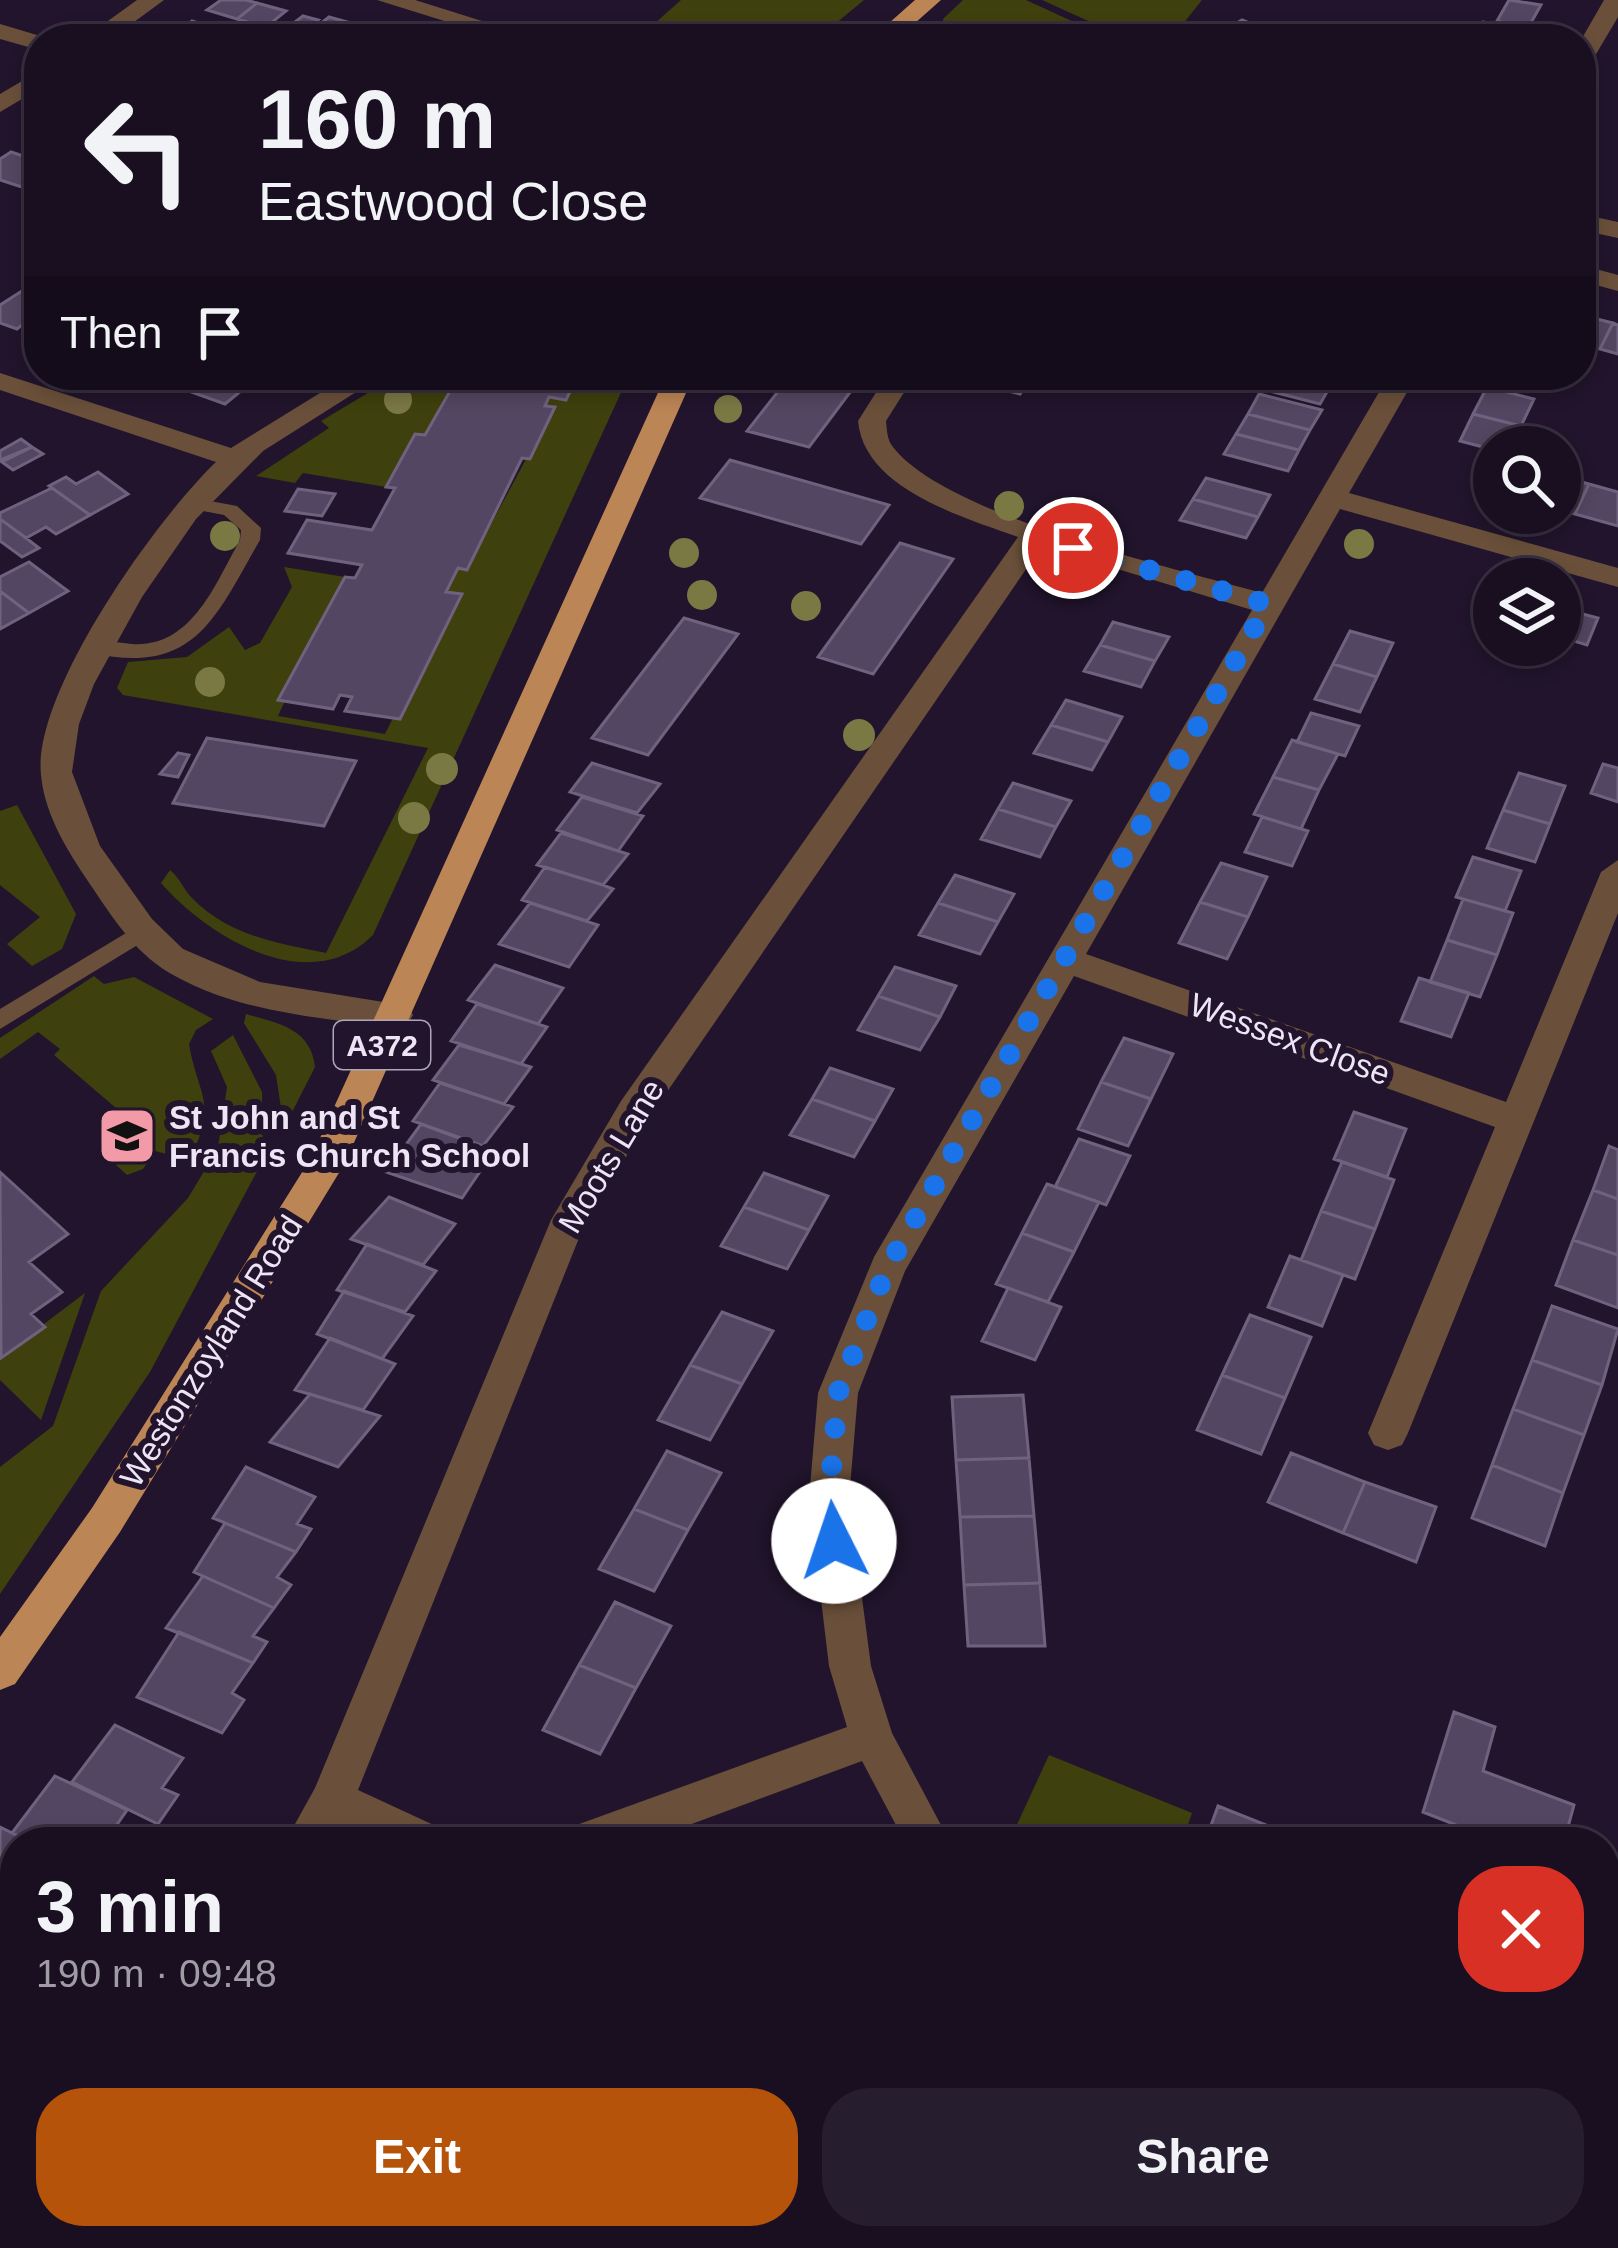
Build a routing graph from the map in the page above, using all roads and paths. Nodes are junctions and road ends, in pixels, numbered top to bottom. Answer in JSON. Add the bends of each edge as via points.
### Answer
{"nodes":[{"id":1,"x":152,"y":0,"type":"edge"},
{"id":2,"x":389,"y":0,"type":"edge"},
{"id":3,"x":929,"y":0,"type":"edge"},
{"id":4,"x":1616,"y":0,"type":"edge"},
{"id":5,"x":117,"y":24,"type":"edge"},
{"id":6,"x":475,"y":24,"type":"edge"},
{"id":7,"x":901,"y":24,"type":"edge"},
{"id":8,"x":1596,"y":35,"type":"edge"},
{"id":9,"x":24,"y":390,"type":"edge"},
{"id":10,"x":345,"y":390,"type":"edge"},
{"id":11,"x":673,"y":390,"type":"edge"},
{"id":12,"x":892,"y":390,"type":"edge"},
{"id":13,"x":1395,"y":390,"type":"edge"},
{"id":14,"x":235,"y":459,"type":"junction"},
{"id":15,"x":1334,"y":498,"type":"junction"},
{"id":16,"x":194,"y":504,"type":"junction"},
{"id":17,"x":1034,"y":536,"type":"junction"},
{"id":18,"x":1618,"y":578,"type":"edge"},
{"id":19,"x":1268,"y":604,"type":"junction"},
{"id":20,"x":98,"y":648,"type":"junction"},
{"id":21,"x":1618,"y":872,"type":"edge"},
{"id":22,"x":141,"y":932,"type":"junction"},
{"id":23,"x":1064,"y":959,"type":"junction"},
{"id":24,"x":396,"y":1015,"type":"junction"},
{"id":25,"x":0,"y":1020,"type":"edge"},
{"id":26,"x":1516,"y":1120,"type":"junction"},
{"id":27,"x":1388,"y":1433,"type":"dead end"},
{"id":28,"x":0,"y":1671,"type":"edge"},
{"id":29,"x":872,"y":1738,"type":"junction"},
{"id":30,"x":332,"y":1801,"type":"junction"},
{"id":31,"x":317,"y":1827,"type":"edge"},
{"id":32,"x":389,"y":1827,"type":"edge"},
{"id":33,"x":628,"y":1827,"type":"edge"},
{"id":34,"x":920,"y":1827,"type":"edge"}],
"edges":[{"from":1,"to":5,"type":"street"},
{"from":2,"to":6,"type":"street"},
{"from":3,"to":7,"type":"main road"},
{"from":4,"to":8,"type":"street"},
{"from":9,"to":14,"type":"street"},
{"from":10,"to":14,"type":"street"},
{"from":11,"to":24,"type":"main road","name":"Westonzoyland Road","number":"A372"},
{"from":12,"to":17,"type":"street","via":[[872,421],[875,446],[899,470]]},
{"from":13,"to":15,"type":"street"},
{"from":14,"to":16,"type":"street"},
{"from":15,"to":18,"type":"street"},
{"from":15,"to":19,"type":"street"},
{"from":16,"to":20,"type":"street"},
{"from":16,"to":20,"type":"lane","via":[[230,510],[251,528],[190,634],[154,652]]},
{"from":17,"to":19,"type":"street"},
{"from":17,"to":30,"type":"street","name":"Moots Lane","via":[[634,1111],[564,1230]]},
{"from":19,"to":23,"type":"street"},
{"from":20,"to":22,"type":"street","via":[[61,730],[60,798]]},
{"from":21,"to":26,"type":"street"},
{"from":22,"to":24,"type":"street","via":[[183,965],[235,988]]},
{"from":22,"to":25,"type":"lane"},
{"from":23,"to":26,"type":"street","name":"Wessex Close"},
{"from":23,"to":29,"type":"street","via":[[887,1268],[838,1393],[829,1499],[850,1666]]},
{"from":24,"to":28,"type":"main road","name":"Westonzoyland Road","number":"A372","via":[[327,1163],[106,1520]]},
{"from":26,"to":27,"type":"street"},
{"from":29,"to":33,"type":"street"},
{"from":29,"to":34,"type":"street"},
{"from":30,"to":31,"type":"street","name":"Moots Lane"},
{"from":30,"to":32,"type":"street"}]}
